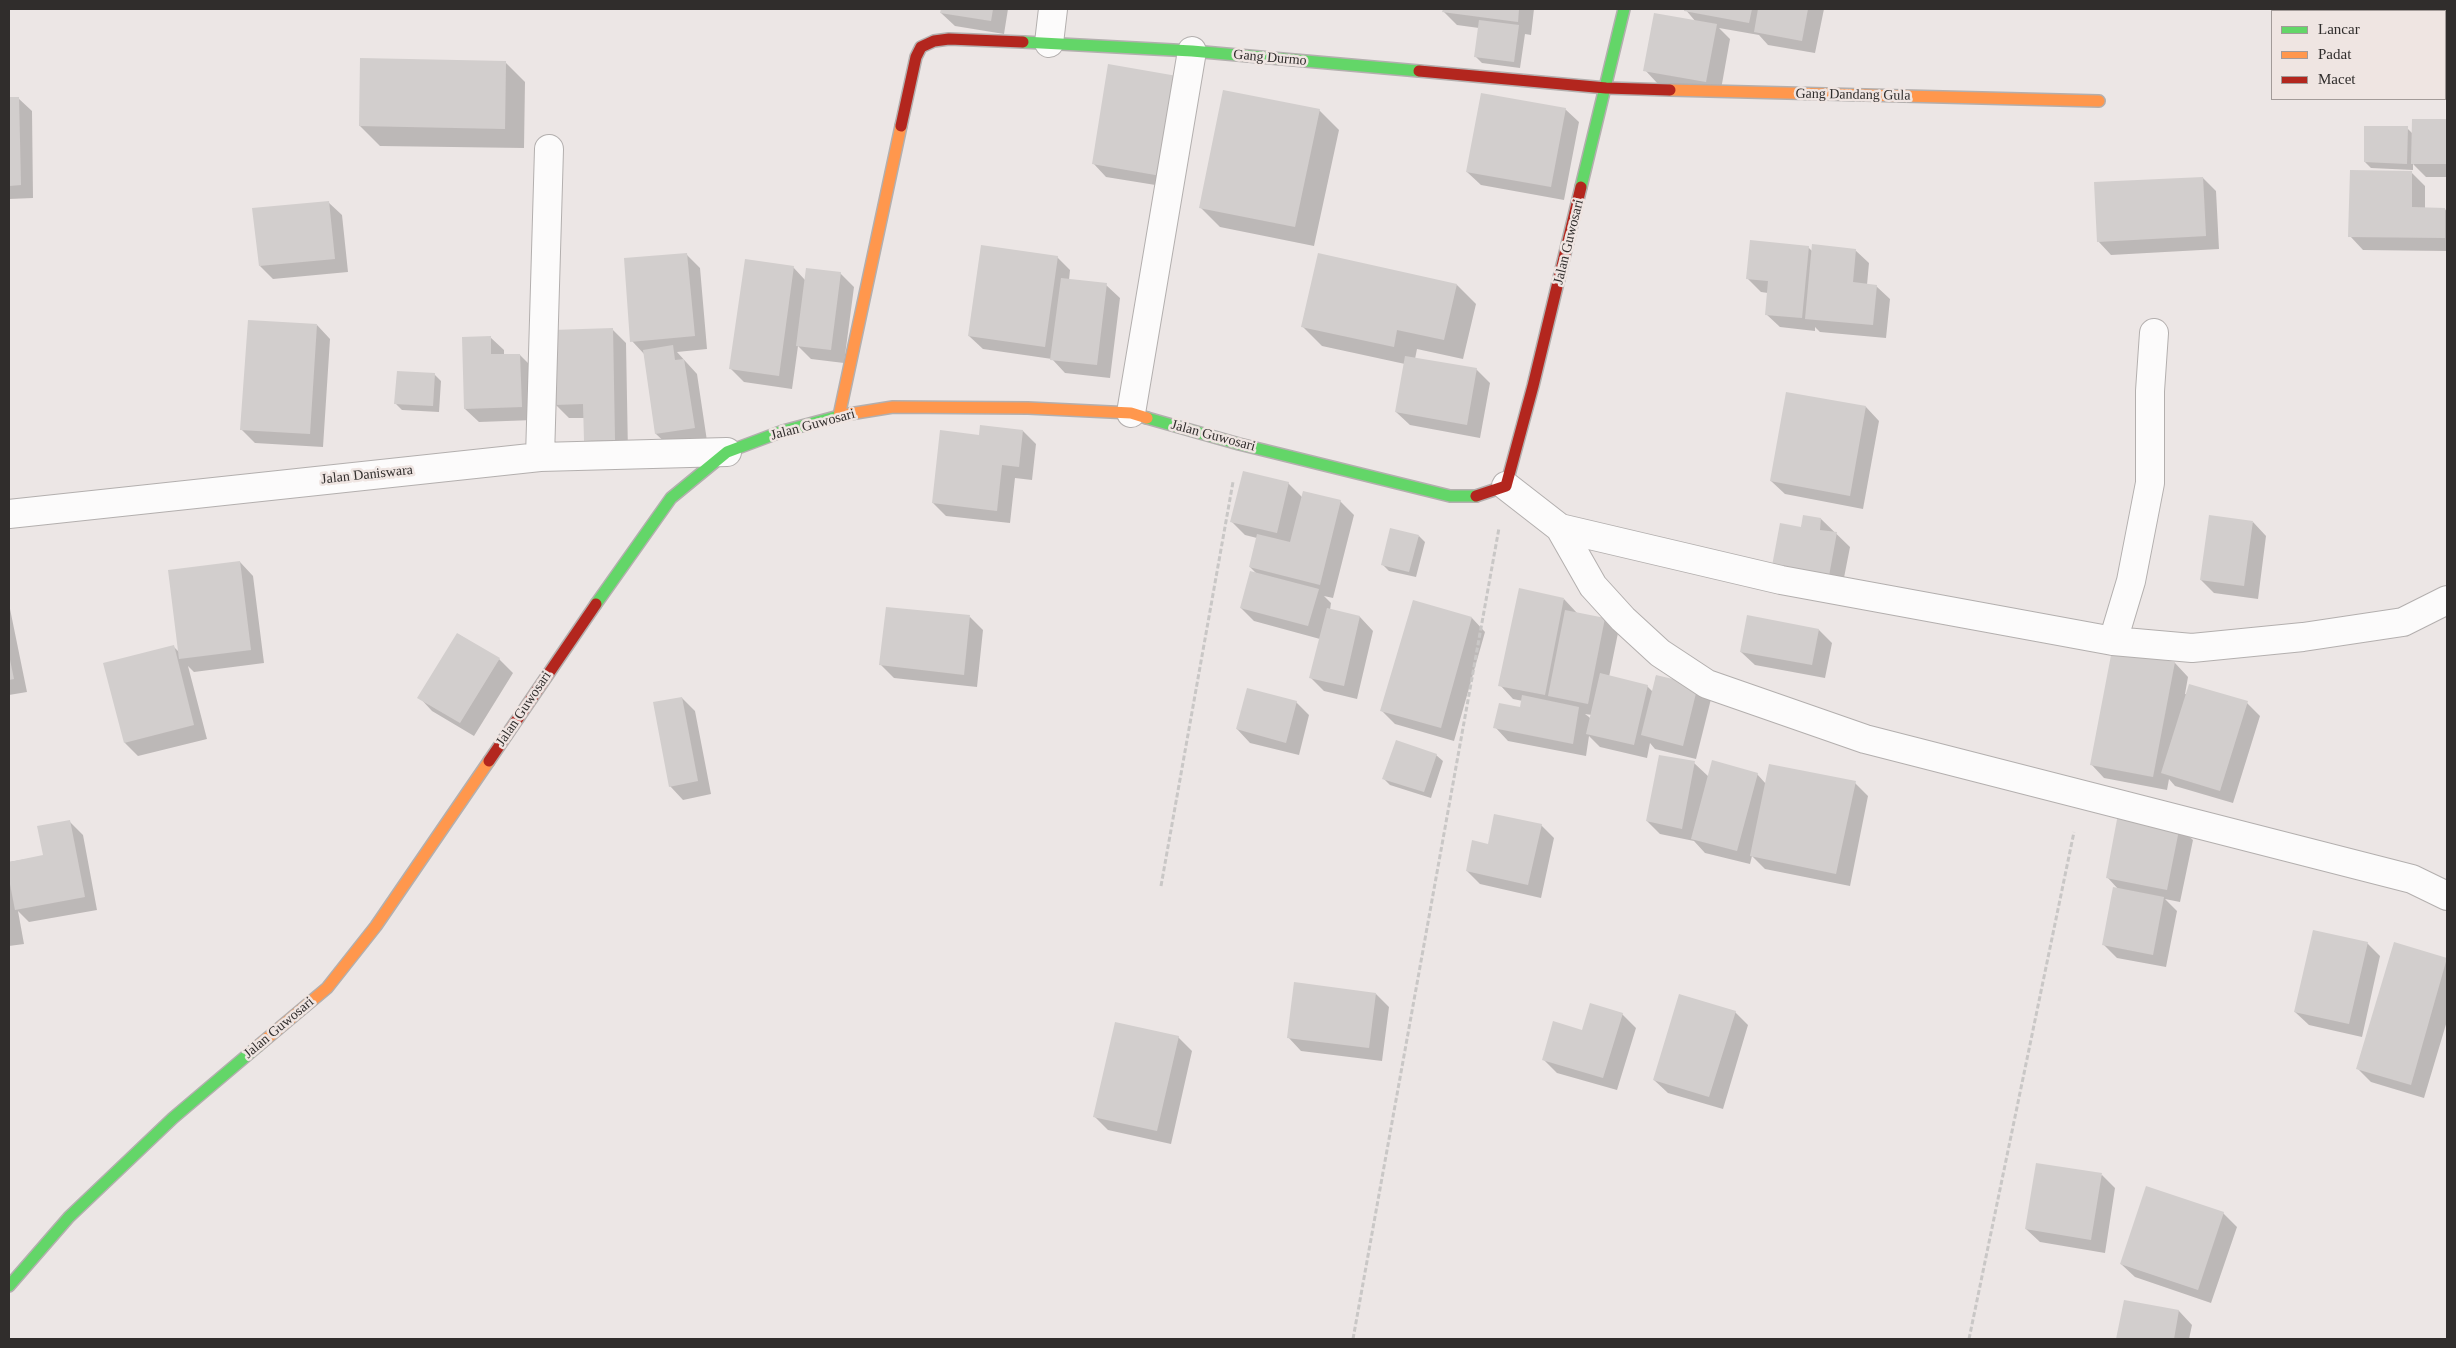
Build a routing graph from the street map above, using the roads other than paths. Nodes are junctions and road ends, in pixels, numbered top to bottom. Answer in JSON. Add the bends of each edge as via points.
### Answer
{"nodes":[{"id":1,"x":1053,"y":9,"type":"edge"},
{"id":2,"x":1624,"y":9,"type":"edge"},
{"id":3,"x":1049,"y":43,"type":"junction"},
{"id":4,"x":1192,"y":51,"type":"junction"},
{"id":5,"x":1606,"y":88,"type":"junction"},
{"id":6,"x":2099,"y":101,"type":"dead end"},
{"id":7,"x":549,"y":150,"type":"dead end"},
{"id":8,"x":2154,"y":333,"type":"dead end"},
{"id":9,"x":1131,"y":413,"type":"junction"},
{"id":10,"x":839,"y":416,"type":"junction"},
{"id":11,"x":727,"y":452,"type":"junction"},
{"id":12,"x":540,"y":457,"type":"junction"},
{"id":13,"x":1506,"y":486,"type":"junction"},
{"id":14,"x":9,"y":514,"type":"edge"},
{"id":15,"x":1560,"y":528,"type":"junction"},
{"id":16,"x":2447,"y":600,"type":"edge"},
{"id":17,"x":2113,"y":642,"type":"junction"},
{"id":18,"x":2447,"y":896,"type":"edge"},
{"id":19,"x":9,"y":1286,"type":"edge"}],
"edges":[{"from":1,"to":3,"type":"street"},
{"from":2,"to":5,"type":"street","name":"Jalan Guwosari"},
{"from":3,"to":4,"type":"street","name":"Gang Durmo"},
{"from":3,"to":10,"type":"street","name":"Gang Durmo","via":[[949,39],[921,47],[916,57]]},
{"from":4,"to":5,"type":"street","name":"Gang Durmo"},
{"from":4,"to":9,"type":"street"},
{"from":5,"to":6,"type":"street","name":"Gang Dandang Gula"},
{"from":5,"to":13,"type":"street","name":"Jalan Guwosari"},
{"from":7,"to":12,"type":"street"},
{"from":8,"to":17,"type":"street","via":[[2150,484],[2132,581]]},
{"from":9,"to":10,"type":"street","name":"Jalan Guwosari","via":[[893,407]]},
{"from":9,"to":13,"type":"street","name":"Jalan Guwosari","via":[[1240,444],[1450,496],[1479,496]]},
{"from":10,"to":11,"type":"street","name":"Jalan Guwosari","via":[[783,431]]},
{"from":11,"to":12,"type":"street","name":"Jalan Daniswara"},
{"from":11,"to":19,"type":"street","name":"Jalan Guwosari","via":[[671,498],[376,926],[327,988],[173,1118],[69,1217]]},
{"from":12,"to":14,"type":"street","name":"Jalan Daniswara"},
{"from":13,"to":15,"type":"street"},
{"from":15,"to":17,"type":"street","via":[[1781,580]]},
{"from":15,"to":18,"type":"street","via":[[1593,586],[1623,619],[1660,653],[1707,684],[1865,739],[2412,879]]},
{"from":16,"to":17,"type":"street","via":[[2403,622],[2303,637],[2192,648]]}]}
